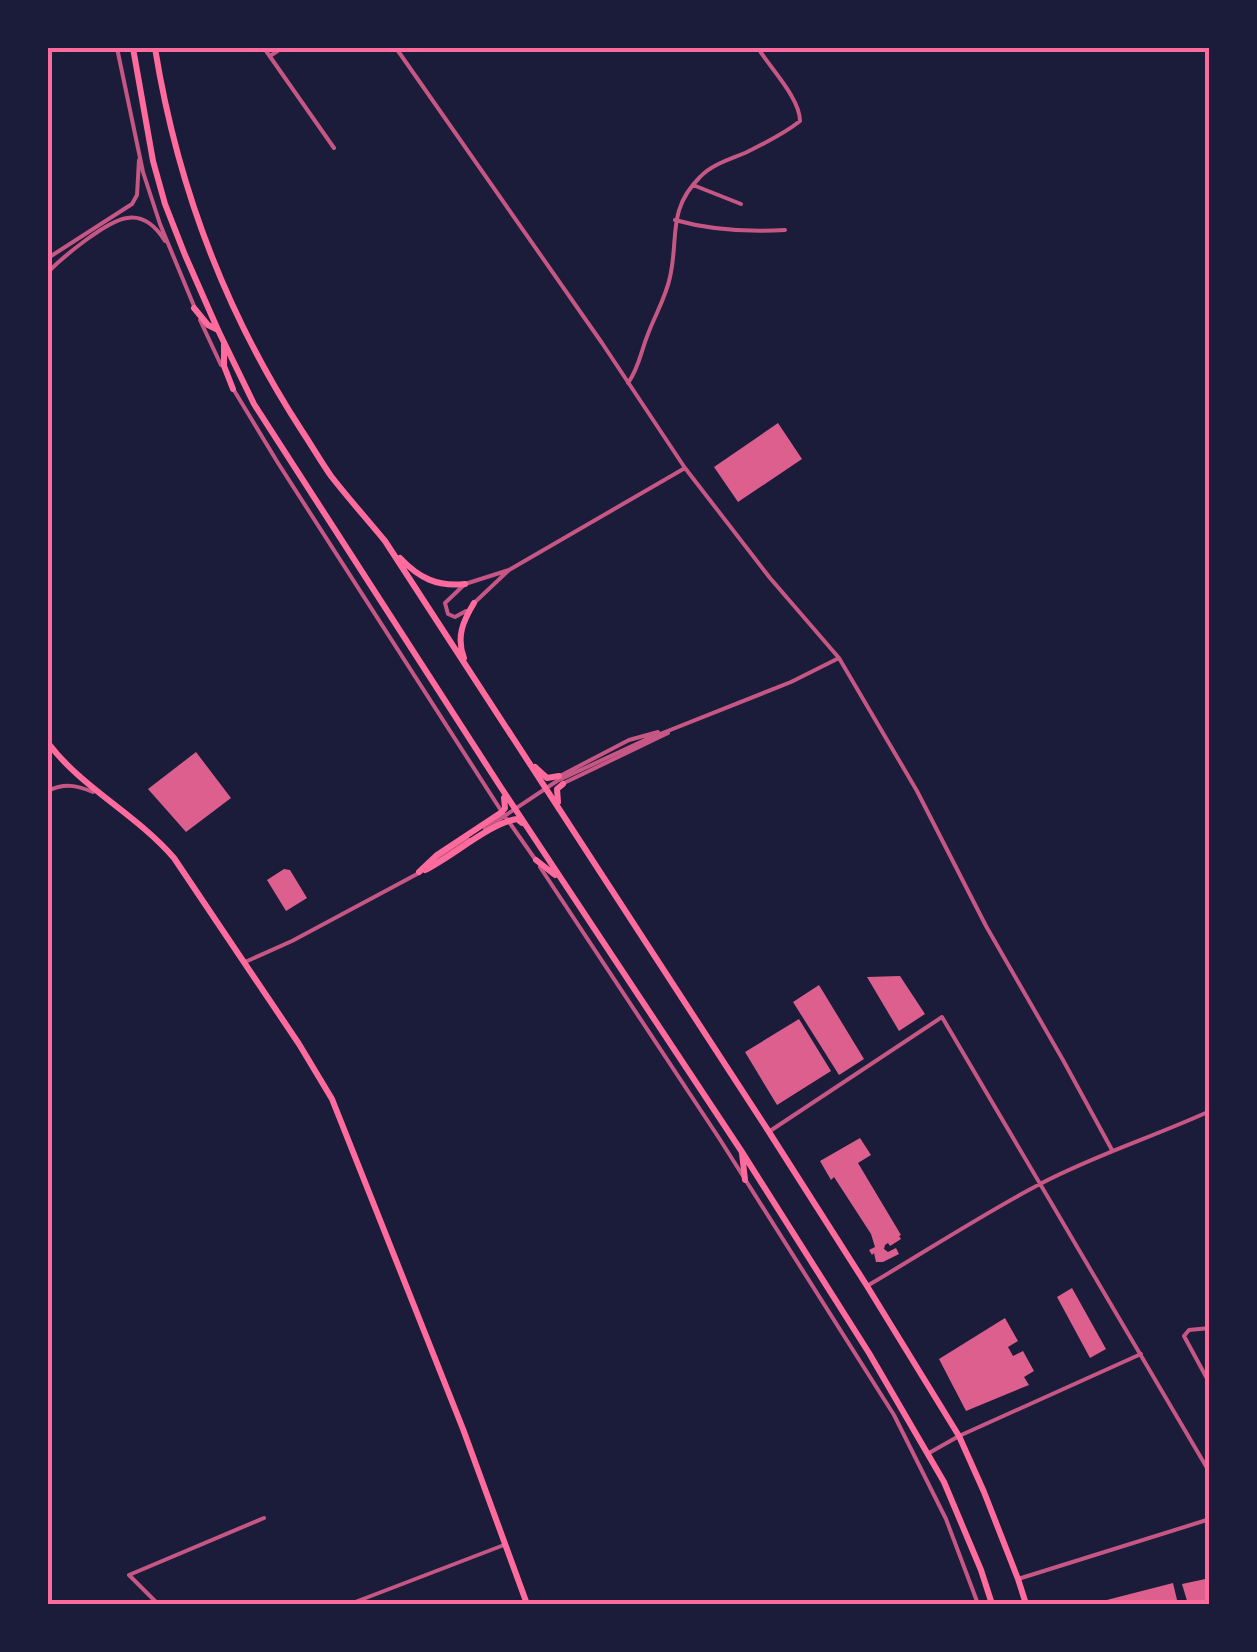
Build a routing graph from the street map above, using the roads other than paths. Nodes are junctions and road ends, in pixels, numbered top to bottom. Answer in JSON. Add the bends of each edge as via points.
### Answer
{"nodes":[{"id":1,"x":117,"y":48,"type":"edge"},
{"id":2,"x":133,"y":48,"type":"edge"},
{"id":3,"x":155,"y":48,"type":"edge"},
{"id":4,"x":264,"y":48,"type":"edge"},
{"id":5,"x":282,"y":48,"type":"edge"},
{"id":6,"x":396,"y":48,"type":"edge"},
{"id":7,"x":758,"y":48,"type":"edge"},
{"id":8,"x":270,"y":56,"type":"junction"},
{"id":9,"x":334,"y":148,"type":"dead end"},
{"id":10,"x":140,"y":155,"type":"junction"},
{"id":11,"x":693,"y":186,"type":"junction"},
{"id":12,"x":741,"y":204,"type":"dead end"},
{"id":13,"x":675,"y":220,"type":"junction"},
{"id":14,"x":785,"y":230,"type":"dead end"},
{"id":15,"x":170,"y":250,"type":"junction"},
{"id":16,"x":48,"y":258,"type":"edge"},
{"id":17,"x":48,"y":272,"type":"edge"},
{"id":18,"x":194,"y":308,"type":"junction"},
{"id":19,"x":218,"y":330,"type":"junction"},
{"id":20,"x":224,"y":343,"type":"junction"},
{"id":21,"x":628,"y":383,"type":"junction"},
{"id":22,"x":233,"y":389,"type":"junction"},
{"id":23,"x":685,"y":468,"type":"junction"},
{"id":24,"x":385,"y":541,"type":"junction"},
{"id":25,"x":509,"y":570,"type":"junction"},
{"id":26,"x":465,"y":584,"type":"junction"},
{"id":27,"x":474,"y":603,"type":"junction"},
{"id":28,"x":839,"y":658,"type":"junction"},
{"id":29,"x":470,"y":672,"type":"junction"},
{"id":30,"x":681,"y":726,"type":"junction"},
{"id":31,"x":664,"y":732,"type":"junction"},
{"id":32,"x":48,"y":743,"type":"edge"},
{"id":33,"x":523,"y":756,"type":"junction"},
{"id":34,"x":561,"y":780,"type":"junction"},
{"id":35,"x":500,"y":786,"type":"junction"},
{"id":36,"x":48,"y":791,"type":"edge"},
{"id":37,"x":102,"y":795,"type":"junction"},
{"id":38,"x":502,"y":812,"type":"junction"},
{"id":39,"x":509,"y":820,"type":"junction"},
{"id":40,"x":526,"y":826,"type":"junction"},
{"id":41,"x":570,"y":826,"type":"junction"},
{"id":42,"x":536,"y":860,"type":"junction"},
{"id":43,"x":419,"y":872,"type":"junction"},
{"id":44,"x":562,"y":880,"type":"junction"},
{"id":45,"x":245,"y":962,"type":"junction"},
{"id":46,"x":1210,"y":1111,"type":"edge"},
{"id":47,"x":769,"y":1132,"type":"junction"},
{"id":48,"x":1112,"y":1150,"type":"junction"},
{"id":49,"x":742,"y":1152,"type":"junction"},
{"id":50,"x":745,"y":1180,"type":"junction"},
{"id":51,"x":1040,"y":1184,"type":"junction"},
{"id":52,"x":868,"y":1286,"type":"junction"},
{"id":53,"x":1210,"y":1328,"type":"edge"},
{"id":54,"x":1141,"y":1354,"type":"junction"},
{"id":55,"x":1210,"y":1384,"type":"edge"},
{"id":56,"x":959,"y":1436,"type":"junction"},
{"id":57,"x":929,"y":1453,"type":"junction"},
{"id":58,"x":1210,"y":1473,"type":"edge"},
{"id":59,"x":264,"y":1518,"type":"dead end"},
{"id":60,"x":1210,"y":1518,"type":"edge"},
{"id":61,"x":504,"y":1545,"type":"junction"},
{"id":62,"x":1018,"y":1579,"type":"junction"},
{"id":63,"x":158,"y":1604,"type":"edge"},
{"id":64,"x":350,"y":1604,"type":"edge"},
{"id":65,"x":526,"y":1604,"type":"edge"},
{"id":66,"x":978,"y":1604,"type":"edge"},
{"id":67,"x":992,"y":1604,"type":"edge"},
{"id":68,"x":1026,"y":1604,"type":"edge"}],
"edges":[{"from":1,"to":10,"type":"street"},
{"from":2,"to":19,"type":"main road","via":[[166,204]]},
{"from":3,"to":24,"type":"main road","via":[[173,139],[214,267],[273,387],[330,474]]},
{"from":4,"to":8,"type":"street"},
{"from":5,"to":8,"type":"street"},
{"from":6,"to":21,"type":"street"},
{"from":7,"to":11,"type":"street","via":[[795,103],[800,122],[712,168]]},
{"from":8,"to":9,"type":"street"},
{"from":10,"to":15,"type":"street"},
{"from":10,"to":16,"type":"street","via":[[132,204]]},
{"from":11,"to":12,"type":"street"},
{"from":11,"to":13,"type":"street"},
{"from":13,"to":14,"type":"street"},
{"from":13,"to":21,"type":"street","via":[[669,283]]},
{"from":15,"to":17,"type":"street","via":[[146,220],[128,217]]},
{"from":15,"to":18,"type":"street"},
{"from":18,"to":19,"type":"main road"},
{"from":18,"to":22,"type":"street"},
{"from":19,"to":20,"type":"main road"},
{"from":20,"to":22,"type":"main road"},
{"from":20,"to":35,"type":"main road","via":[[254,404]]},
{"from":21,"to":23,"type":"street"},
{"from":22,"to":38,"type":"street"},
{"from":23,"to":25,"type":"street"},
{"from":23,"to":28,"type":"street"},
{"from":24,"to":26,"type":"main road","via":[[418,575],[438,584]]},
{"from":24,"to":29,"type":"main road"},
{"from":25,"to":26,"type":"street"},
{"from":25,"to":27,"type":"street"},
{"from":26,"to":27,"type":"street","via":[[449,597],[446,610],[455,617]]},
{"from":27,"to":29,"type":"main road","via":[[460,638]]},
{"from":28,"to":30,"type":"street"},
{"from":28,"to":48,"type":"street"},
{"from":29,"to":33,"type":"main road"},
{"from":30,"to":31,"type":"street"},
{"from":30,"to":34,"type":"street"},
{"from":31,"to":34,"type":"street","via":[[629,740]]},
{"from":31,"to":43,"type":"street","via":[[558,781]]},
{"from":32,"to":37,"type":"main road"},
{"from":33,"to":34,"type":"main road","via":[[547,778]]},
{"from":33,"to":41,"type":"main road"},
{"from":34,"to":41,"type":"main road","via":[[556,797]]},
{"from":35,"to":38,"type":"main road"},
{"from":35,"to":40,"type":"main road"},
{"from":36,"to":37,"type":"street","via":[[66,785]]},
{"from":37,"to":45,"type":"main road","via":[[174,858]]},
{"from":38,"to":39,"type":"street"},
{"from":38,"to":43,"type":"main road"},
{"from":39,"to":40,"type":"main road"},
{"from":39,"to":42,"type":"street"},
{"from":39,"to":43,"type":"main road"},
{"from":40,"to":44,"type":"main road"},
{"from":41,"to":47,"type":"main road"},
{"from":42,"to":44,"type":"main road"},
{"from":42,"to":50,"type":"street"},
{"from":43,"to":45,"type":"street"},
{"from":44,"to":49,"type":"main road"},
{"from":45,"to":61,"type":"main road","via":[[336,1107]]},
{"from":46,"to":48,"type":"street"},
{"from":47,"to":51,"type":"street","via":[[942,1017]]},
{"from":47,"to":52,"type":"main road"},
{"from":48,"to":51,"type":"street"},
{"from":49,"to":50,"type":"main road"},
{"from":49,"to":57,"type":"main road"},
{"from":50,"to":66,"type":"street","via":[[894,1415],[946,1519]]},
{"from":51,"to":52,"type":"street"},
{"from":51,"to":54,"type":"street"},
{"from":52,"to":56,"type":"main road"},
{"from":53,"to":55,"type":"street","via":[[1184,1336]]},
{"from":54,"to":56,"type":"street"},
{"from":54,"to":58,"type":"street"},
{"from":56,"to":57,"type":"street"},
{"from":56,"to":62,"type":"main road"},
{"from":57,"to":67,"type":"main road"},
{"from":59,"to":63,"type":"street","via":[[129,1575]]},
{"from":60,"to":62,"type":"street"},
{"from":61,"to":64,"type":"street"},
{"from":61,"to":65,"type":"main road"},
{"from":62,"to":68,"type":"main road"}]}
